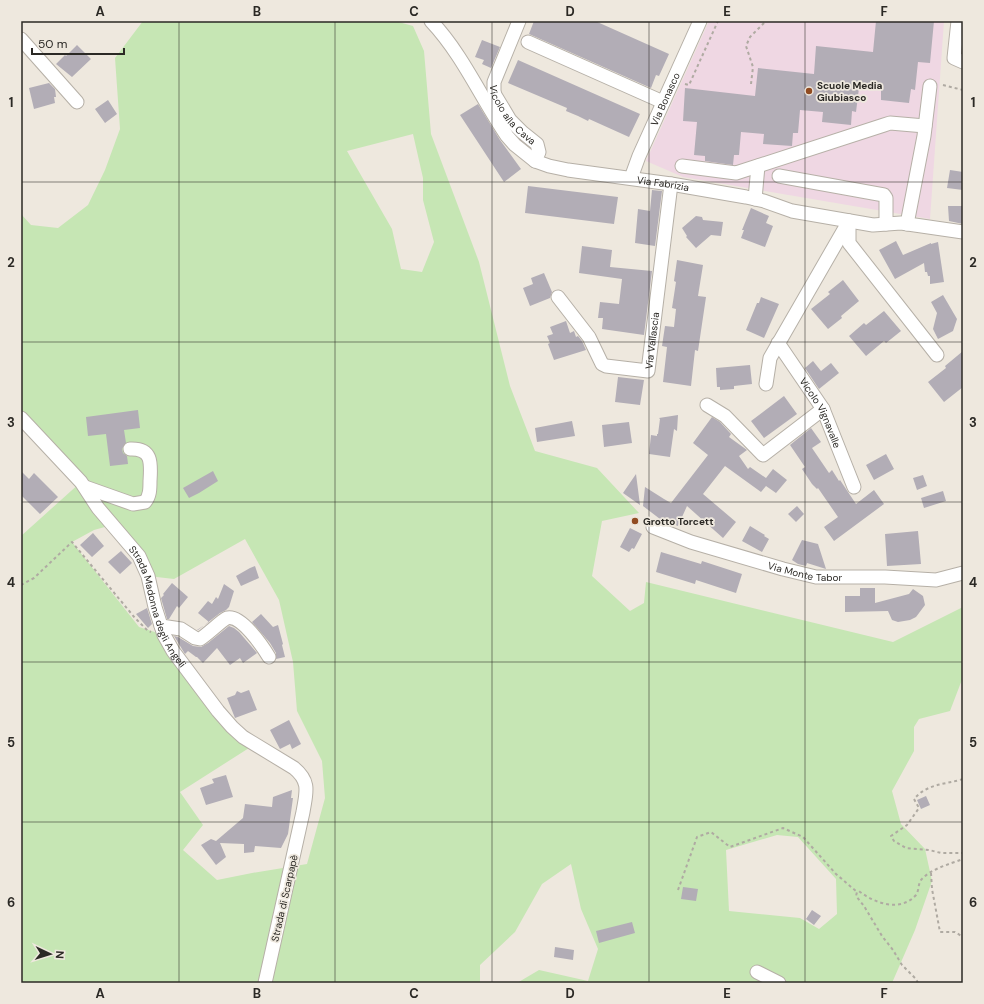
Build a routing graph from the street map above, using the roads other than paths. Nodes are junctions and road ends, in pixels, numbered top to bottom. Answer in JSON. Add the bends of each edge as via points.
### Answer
{"nodes":[{"id":1,"x":431,"y":21,"type":"edge"},
{"id":2,"x":519,"y":21,"type":"edge"},
{"id":3,"x":700,"y":21,"type":"edge"},
{"id":4,"x":958,"y":21,"type":"edge"},
{"id":5,"x":21,"y":39,"type":"edge"},
{"id":6,"x":528,"y":42,"type":"dead end"},
{"id":7,"x":963,"y":62,"type":"edge"},
{"id":8,"x":930,"y":86,"type":"road end"},
{"id":9,"x":77,"y":102,"type":"dead end"},
{"id":10,"x":663,"y":102,"type":"junction"},
{"id":11,"x":925,"y":126,"type":"junction"},
{"id":12,"x":535,"y":161,"type":"junction"},
{"id":13,"x":682,"y":166,"type":"dead end"},
{"id":14,"x":758,"y":166,"type":"junction"},
{"id":15,"x":779,"y":176,"type":"dead end"},
{"id":16,"x":631,"y":178,"type":"junction"},
{"id":17,"x":671,"y":184,"type":"junction"},
{"id":18,"x":755,"y":199,"type":"junction"},
{"id":19,"x":849,"y":221,"type":"junction"},
{"id":20,"x":886,"y":224,"type":"junction"},
{"id":21,"x":907,"y":224,"type":"junction"},
{"id":22,"x":963,"y":232,"type":"edge"},
{"id":23,"x":558,"y":297,"type":"dead end"},
{"id":24,"x":778,"y":343,"type":"junction"},
{"id":25,"x":937,"y":355,"type":"dead end"},
{"id":26,"x":766,"y":384,"type":"dead end"},
{"id":27,"x":706,"y":405,"type":"dead end"},
{"id":28,"x":823,"y":409,"type":"junction"},
{"id":29,"x":21,"y":418,"type":"edge"},
{"id":30,"x":130,"y":449,"type":"dead end"},
{"id":31,"x":85,"y":487,"type":"junction"},
{"id":32,"x":854,"y":487,"type":"dead end"},
{"id":33,"x":653,"y":527,"type":"dead end"},
{"id":34,"x":963,"y":573,"type":"edge"},
{"id":35,"x":162,"y":631,"type":"junction"},
{"id":36,"x":269,"y":657,"type":"dead end"},
{"id":37,"x":305,"y":780,"type":"joint"},
{"id":38,"x":756,"y":972,"type":"dead end"},
{"id":39,"x":265,"y":983,"type":"edge"},
{"id":40,"x":780,"y":983,"type":"edge"}],
"edges":[{"from":1,"to":12,"type":"street","name":"Via Fabrizia","via":[[450,43],[508,136]]},
{"from":2,"to":12,"type":"street","name":"Vicolo alla Cava","via":[[494,82],[494,91],[510,120],[538,144],[539,152]]},
{"from":3,"to":10,"type":"street","name":"Via Bonasco"},
{"from":4,"to":7,"type":"street","via":[[954,58]]},
{"from":5,"to":9,"type":"street"},
{"from":6,"to":10,"type":"street"},
{"from":8,"to":11,"type":"street"},
{"from":10,"to":16,"type":"street","name":"Via Bonasco"},
{"from":11,"to":14,"type":"street","via":[[890,123]]},
{"from":11,"to":21,"type":"street"},
{"from":12,"to":16,"type":"street","name":"Via Fabrizia","via":[[568,170]]},
{"from":13,"to":14,"type":"street","via":[[736,173]]},
{"from":14,"to":18,"type":"street"},
{"from":15,"to":20,"type":"street","via":[[884,195]]},
{"from":16,"to":17,"type":"street","name":"Via Fabrizia"},
{"from":17,"to":18,"type":"street","name":"Via Fabrizia"},
{"from":17,"to":23,"type":"street","name":"Via Vallascia","via":[[648,371],[602,364],[590,337]]},
{"from":18,"to":19,"type":"street","name":"Via Fabrizia","via":[[792,212]]},
{"from":19,"to":20,"type":"street","name":"Via Fabrizia","via":[[873,225]]},
{"from":19,"to":24,"type":"street"},
{"from":19,"to":25,"type":"street","via":[[849,243]]},
{"from":20,"to":21,"type":"street","name":"Via Fabrizia"},
{"from":21,"to":22,"type":"street","name":"Via Fabrizia"},
{"from":24,"to":26,"type":"street","via":[[770,358]]},
{"from":24,"to":28,"type":"street","name":"Vicolo Vignavalle"},
{"from":27,"to":28,"type":"street","via":[[725,416],[763,455]]},
{"from":28,"to":32,"type":"street","name":"Vicolo Vignavalle"},
{"from":29,"to":31,"type":"street","name":"Strada Madonna degli Angeli"},
{"from":30,"to":31,"type":"street","via":[[139,450],[149,458],[150,492],[145,502],[133,504]]},
{"from":31,"to":35,"type":"street","name":"Strada Madonna degli Angeli","via":[[98,508],[143,563]]},
{"from":33,"to":34,"type":"street","name":"Via Monte Tabor","via":[[691,542],[816,577],[884,576],[936,580]]},
{"from":35,"to":36,"type":"street","via":[[181,629],[200,639],[230,618],[247,629],[260,642]]},
{"from":35,"to":37,"type":"street","name":"Strada Madonna degli Angeli","via":[[173,651],[232,727],[294,768]]},
{"from":37,"to":39,"type":"street","name":"Strada di Scarpapè","via":[[307,790],[303,812]]},
{"from":38,"to":40,"type":"street"}]}
